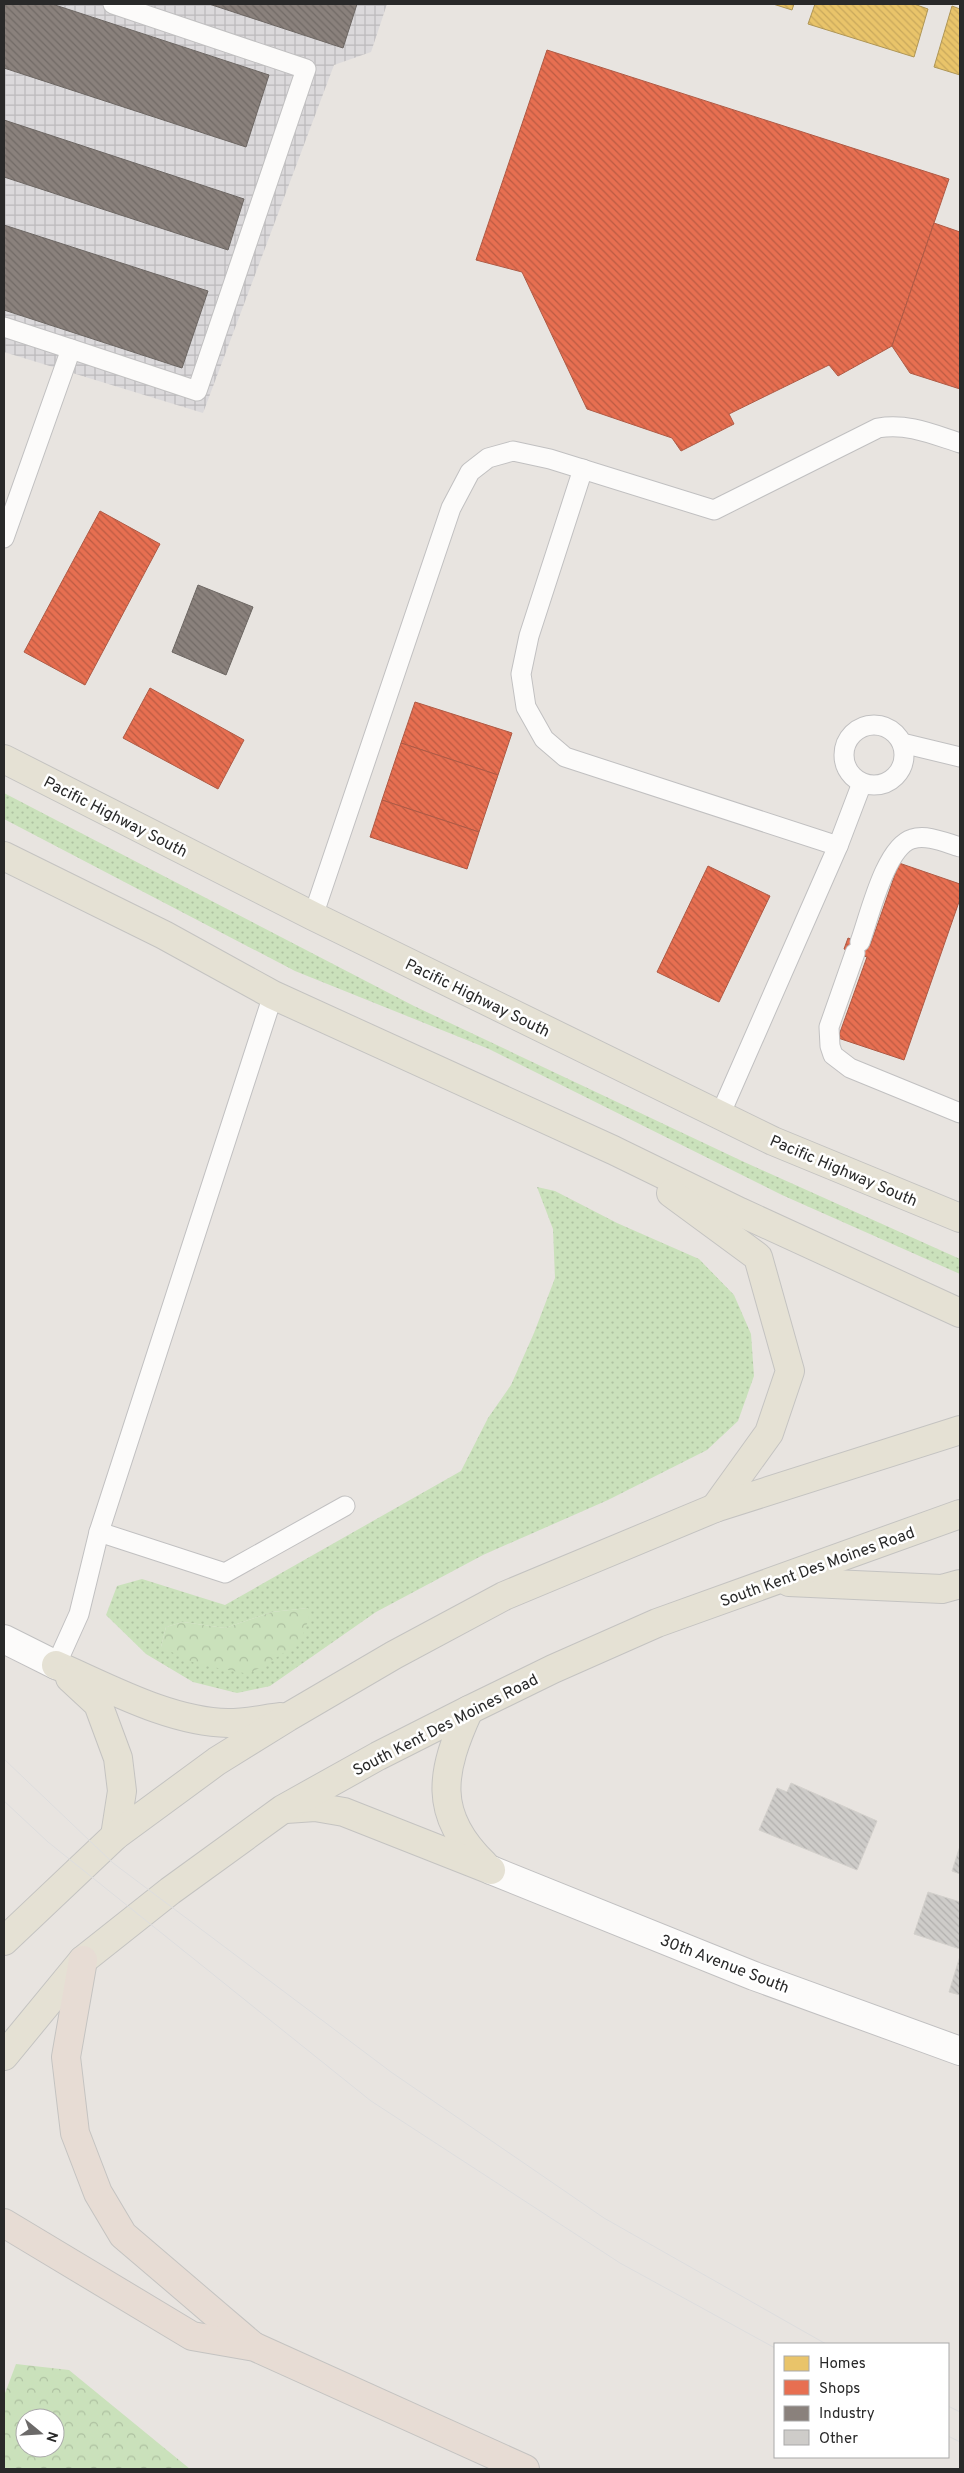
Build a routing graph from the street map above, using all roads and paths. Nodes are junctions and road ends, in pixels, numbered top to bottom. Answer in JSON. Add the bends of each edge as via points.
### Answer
{"nodes":[{"id":1,"x":113,"y":4,"type":"edge"},
{"id":2,"x":4,"y":328,"type":"edge"},
{"id":3,"x":71,"y":349,"type":"junction"},
{"id":4,"x":960,"y":443,"type":"edge"},
{"id":5,"x":583,"y":469,"type":"junction"},
{"id":6,"x":4,"y":538,"type":"edge"},
{"id":7,"x":902,"y":744,"type":"junction"},
{"id":8,"x":960,"y":757,"type":"edge"},
{"id":9,"x":4,"y":759,"type":"edge"},
{"id":10,"x":862,"y":783,"type":"junction"},
{"id":11,"x":838,"y":846,"type":"junction"},
{"id":12,"x":960,"y":847,"type":"edge"},
{"id":13,"x":4,"y":856,"type":"edge"},
{"id":14,"x":313,"y":916,"type":"junction"},
{"id":15,"x":273,"y":995,"type":"junction"},
{"id":16,"x":960,"y":1113,"type":"edge"},
{"id":17,"x":720,"y":1115,"type":"junction"},
{"id":18,"x":614,"y":1150,"type":"junction"},
{"id":19,"x":960,"y":1218,"type":"edge"},
{"id":20,"x":960,"y":1312,"type":"edge"},
{"id":21,"x":960,"y":1430,"type":"edge"},
{"id":22,"x":345,"y":1506,"type":"dead end"},
{"id":23,"x":715,"y":1508,"type":"junction"},
{"id":24,"x":960,"y":1514,"type":"edge"},
{"id":25,"x":99,"y":1532,"type":"junction"},
{"id":26,"x":777,"y":1582,"type":"junction"},
{"id":27,"x":960,"y":1584,"type":"edge"},
{"id":28,"x":4,"y":1639,"type":"edge"},
{"id":29,"x":56,"y":1665,"type":"junction"},
{"id":30,"x":469,"y":1710,"type":"junction"},
{"id":31,"x":288,"y":1716,"type":"junction"},
{"id":32,"x":283,"y":1809,"type":"junction"},
{"id":33,"x":115,"y":1836,"type":"junction"},
{"id":34,"x":491,"y":1870,"type":"junction"},
{"id":35,"x":4,"y":1941,"type":"edge"},
{"id":36,"x":83,"y":1960,"type":"junction"},
{"id":37,"x":960,"y":2051,"type":"edge"},
{"id":38,"x":4,"y":2056,"type":"edge"},
{"id":39,"x":4,"y":2223,"type":"edge"},
{"id":40,"x":255,"y":2347,"type":"junction"},
{"id":41,"x":525,"y":2469,"type":"edge"}],
"edges":[{"from":1,"to":3,"type":"lane","via":[[306,70],[197,391]]},
{"from":2,"to":3,"type":"lane"},
{"from":3,"to":6,"type":"lane"},
{"from":4,"to":5,"type":"lane","via":[[915,428],[896,425],[878,428],[714,510]]},
{"from":5,"to":11,"type":"lane","via":[[529,636],[521,674],[526,707],[544,739],[565,757]]},
{"from":5,"to":14,"type":"lane","via":[[513,452],[488,458],[470,472],[451,508]]},
{"from":7,"to":8,"type":"lane"},
{"from":7,"to":10,"type":"lane","via":[[903,763],[891,780],[872,786]]},
{"from":7,"to":10,"type":"lane","via":[[896,735],[880,726],[870,726],[852,734],[844,751],[844,761],[848,770]]},
{"from":9,"to":14,"type":"main road","name":"Pacific Highway South"},
{"from":10,"to":11,"type":"lane"},
{"from":11,"to":17,"type":"lane"},
{"from":12,"to":16,"type":"lane","via":[[921,838],[906,841],[899,847],[887,867],[829,1027],[833,1054],[850,1068]]},
{"from":13,"to":15,"type":"main road","via":[[164,935]]},
{"from":14,"to":17,"type":"main road","name":"Pacific Highway South"},
{"from":15,"to":18,"type":"main road"},
{"from":15,"to":25,"type":"lane"},
{"from":17,"to":19,"type":"main road","name":"Pacific Highway South","via":[[773,1141]]},
{"from":18,"to":20,"type":"main road","via":[[740,1212]]},
{"from":18,"to":23,"type":"main road","via":[[758,1257],[761,1266],[790,1371],[769,1434]]},
{"from":21,"to":23,"type":"main road"},
{"from":22,"to":25,"type":"lane","via":[[225,1573]]},
{"from":23,"to":31,"type":"main road","via":[[504,1596]]},
{"from":24,"to":26,"type":"main road","name":"South Kent Des Moines Road"},
{"from":25,"to":29,"type":"lane","via":[[79,1614]]},
{"from":26,"to":27,"type":"main road","via":[[942,1589]]},
{"from":26,"to":30,"type":"main road","name":"South Kent Des Moines Road","via":[[657,1623]]},
{"from":28,"to":29,"type":"street"},
{"from":29,"to":31,"type":"main road","via":[[177,1715],[202,1721],[230,1723]]},
{"from":29,"to":33,"type":"main road","via":[[98,1704],[118,1758],[122,1791]]},
{"from":30,"to":32,"type":"main road","name":"South Kent Des Moines Road"},
{"from":30,"to":34,"type":"main road","via":[[449,1761],[448,1807],[454,1827],[466,1846]]},
{"from":31,"to":33,"type":"main road","via":[[217,1761]]},
{"from":32,"to":34,"type":"main road","via":[[315,1807],[344,1812]]},
{"from":32,"to":36,"type":"main road","name":"South Kent Des Moines Road","via":[[170,1891]]},
{"from":33,"to":35,"type":"main road"},
{"from":34,"to":37,"type":"street","name":"30th Avenue South","via":[[754,1976]]},
{"from":36,"to":38,"type":"main road","name":"South Kent Des Moines Road"},
{"from":36,"to":40,"type":"highway","via":[[66,2058],[75,2133],[98,2193],[123,2235]]},
{"from":39,"to":40,"type":"highway","via":[[192,2336]]},
{"from":40,"to":41,"type":"highway"}]}
